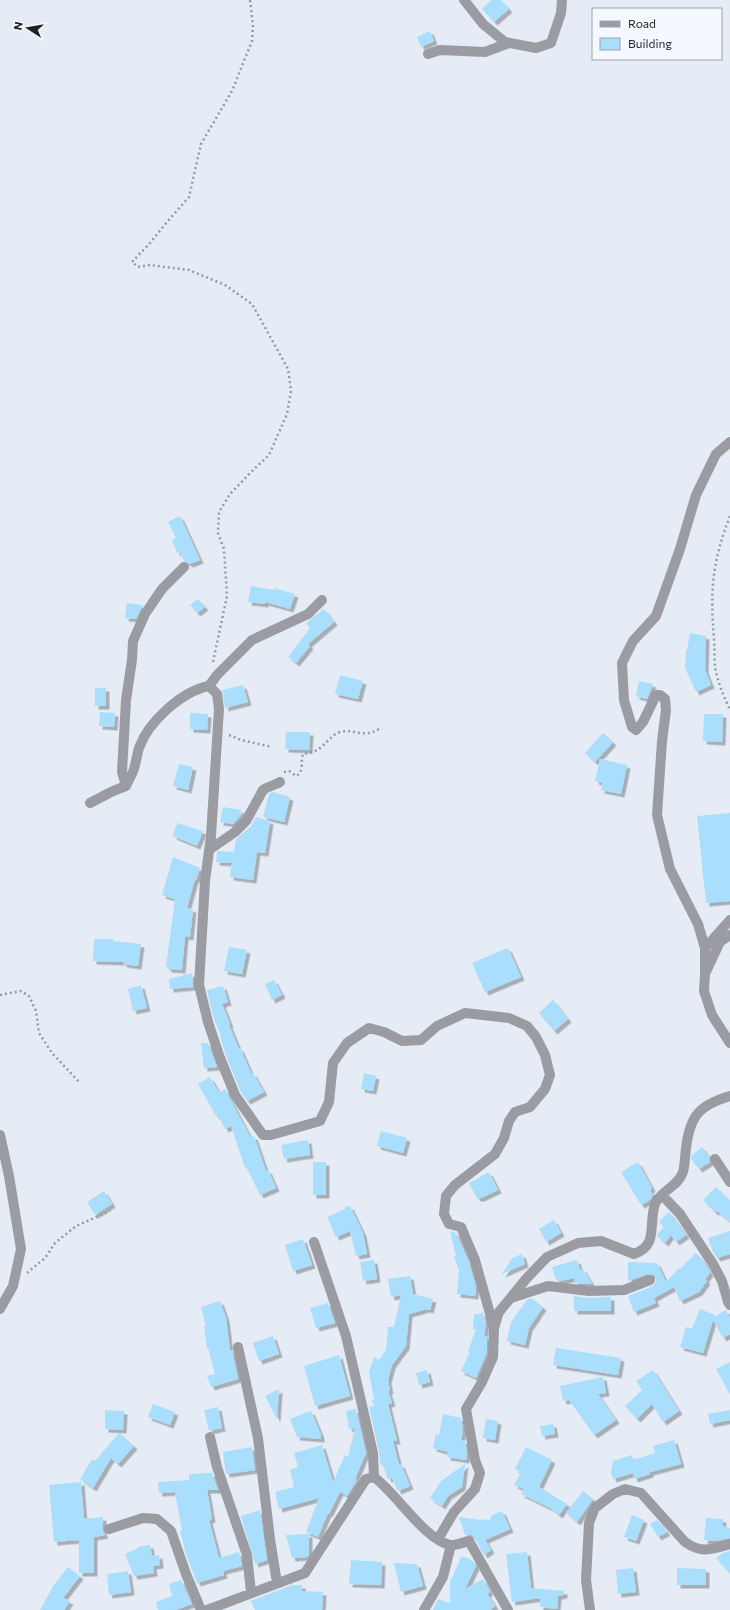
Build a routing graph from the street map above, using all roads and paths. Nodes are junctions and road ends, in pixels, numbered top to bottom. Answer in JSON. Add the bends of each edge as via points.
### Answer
{"nodes":[{"id":1,"x":250,"y":0,"type":"edge"},
{"id":2,"x":464,"y":0,"type":"edge"},
{"id":3,"x":562,"y":0,"type":"edge"},
{"id":4,"x":509,"y":43,"type":"junction"},
{"id":5,"x":428,"y":54,"type":"dead end"},
{"id":6,"x":730,"y":442,"type":"edge"},
{"id":7,"x":730,"y":516,"type":"edge"},
{"id":8,"x":184,"y":567,"type":"dead end"},
{"id":9,"x":322,"y":600,"type":"dead end"},
{"id":10,"x":213,"y":665,"type":"dead end"},
{"id":11,"x":209,"y":686,"type":"junction"},
{"id":12,"x":730,"y":710,"type":"edge"},
{"id":13,"x":218,"y":725,"type":"junction"},
{"id":14,"x":379,"y":729,"type":"dead end"},
{"id":15,"x":272,"y":747,"type":"dead end"},
{"id":16,"x":280,"y":782,"type":"joint"},
{"id":17,"x":126,"y":786,"type":"junction"},
{"id":18,"x":90,"y":803,"type":"dead end"},
{"id":19,"x":209,"y":850,"type":"junction"},
{"id":20,"x":730,"y":920,"type":"edge"},
{"id":21,"x":730,"y":936,"type":"edge"},
{"id":22,"x":705,"y":948,"type":"junction"},
{"id":23,"x":704,"y":974,"type":"junction"},
{"id":24,"x":0,"y":995,"type":"edge"},
{"id":25,"x":730,"y":1044,"type":"edge"},
{"id":26,"x":80,"y":1083,"type":"dead end"},
{"id":27,"x":730,"y":1096,"type":"edge"},
{"id":28,"x":0,"y":1135,"type":"edge"},
{"id":29,"x":714,"y":1159,"type":"dead end"},
{"id":30,"x":730,"y":1182,"type":"edge"},
{"id":31,"x":662,"y":1195,"type":"junction"},
{"id":32,"x":110,"y":1211,"type":"dead end"},
{"id":33,"x":314,"y":1242,"type":"dead end"},
{"id":34,"x":650,"y":1280,"type":"dead end"},
{"id":35,"x":12,"y":1286,"type":"junction"},
{"id":36,"x":511,"y":1298,"type":"junction"},
{"id":37,"x":729,"y":1303,"type":"edge"},
{"id":38,"x":0,"y":1309,"type":"edge"},
{"id":39,"x":494,"y":1328,"type":"junction"},
{"id":40,"x":238,"y":1347,"type":"dead end"},
{"id":41,"x":210,"y":1437,"type":"dead end"},
{"id":42,"x":374,"y":1477,"type":"junction"},
{"id":43,"x":109,"y":1529,"type":"dead end"},
{"id":44,"x":438,"y":1539,"type":"junction"},
{"id":45,"x":730,"y":1544,"type":"edge"},
{"id":46,"x":451,"y":1545,"type":"junction"},
{"id":47,"x":277,"y":1583,"type":"junction"},
{"id":48,"x":251,"y":1592,"type":"junction"},
{"id":49,"x":200,"y":1610,"type":"edge"},
{"id":50,"x":207,"y":1610,"type":"edge"},
{"id":51,"x":424,"y":1610,"type":"edge"},
{"id":52,"x":508,"y":1610,"type":"edge"},
{"id":53,"x":590,"y":1610,"type":"edge"}],
"edges":[{"from":1,"to":10,"type":"path","via":[[252,41],[232,91],[200,144],[189,197],[132,262],[138,267],[189,270],[225,285],[252,304],[288,369],[291,391],[287,414],[270,455],[230,494],[219,512],[218,533],[224,549],[227,596]]},
{"from":2,"to":4,"type":"street","via":[[483,24]]},
{"from":3,"to":4,"type":"street","via":[[561,12],[551,43],[536,48]]},
{"from":4,"to":5,"type":"street","via":[[486,52],[440,50]]},
{"from":6,"to":22,"type":"street","via":[[716,454],[696,495],[656,616],[633,641],[622,663],[624,700],[632,727],[636,730],[643,722],[656,695],[665,700],[657,815],[670,869],[698,924]]},
{"from":7,"to":12,"type":"path","via":[[713,572],[711,606],[715,668]]},
{"from":8,"to":17,"type":"street","via":[[162,589],[145,614],[132,641],[122,772]]},
{"from":9,"to":11,"type":"street","via":[[308,614],[252,640]]},
{"from":11,"to":13,"type":"street","via":[[217,694]]},
{"from":11,"to":17,"type":"street","via":[[190,693],[151,725],[139,747]]},
{"from":13,"to":15,"type":"path","via":[[229,735]]},
{"from":13,"to":19,"type":"street"},
{"from":14,"to":16,"type":"path","via":[[372,733],[336,734],[315,752],[303,754],[302,771],[299,775],[284,772]]},
{"from":16,"to":19,"type":"street","via":[[263,790],[246,821]]},
{"from":17,"to":18,"type":"street"},
{"from":19,"to":39,"type":"street","via":[[199,985],[208,1022],[235,1095],[263,1135],[271,1136],[320,1121],[328,1102],[333,1063],[348,1043],[369,1028],[402,1041],[421,1040],[437,1026],[465,1013],[510,1018],[527,1026],[536,1037],[545,1055],[550,1075],[545,1089],[530,1107],[515,1112],[495,1154],[455,1185],[446,1196],[444,1214],[449,1224],[461,1227],[475,1260]]},
{"from":20,"to":22,"type":"street"},
{"from":21,"to":23,"type":"street","via":[[720,942]]},
{"from":22,"to":23,"type":"street"},
{"from":23,"to":25,"type":"street","via":[[704,992],[712,1015]]},
{"from":24,"to":26,"type":"path","via":[[21,991],[29,996],[36,1011],[39,1033],[52,1053]]},
{"from":27,"to":31,"type":"street","via":[[715,1101],[701,1110],[691,1122],[683,1173],[672,1188]]},
{"from":28,"to":35,"type":"street","via":[[20,1249]]},
{"from":29,"to":30,"type":"street"},
{"from":31,"to":36,"type":"street","via":[[655,1204],[650,1240],[644,1250],[634,1254],[601,1241],[578,1243],[547,1257]]},
{"from":31,"to":37,"type":"street","via":[[680,1214],[713,1264]]},
{"from":32,"to":35,"type":"path","via":[[76,1226],[55,1243],[45,1258]]},
{"from":33,"to":42,"type":"street","via":[[346,1336],[373,1453]]},
{"from":34,"to":36,"type":"street","via":[[624,1290],[589,1291],[548,1286]]},
{"from":35,"to":38,"type":"street"},
{"from":36,"to":39,"type":"street","via":[[499,1312]]},
{"from":39,"to":44,"type":"street","via":[[493,1357],[466,1409],[475,1460],[480,1473],[475,1489],[454,1512]]},
{"from":40,"to":47,"type":"street","via":[[258,1438]]},
{"from":41,"to":48,"type":"street","via":[[217,1467],[247,1555]]},
{"from":42,"to":44,"type":"street","via":[[385,1485],[429,1534]]},
{"from":42,"to":47,"type":"street","via":[[366,1479],[305,1573]]},
{"from":43,"to":49,"type":"street","via":[[143,1518],[157,1519],[171,1531]]},
{"from":44,"to":46,"type":"street"},
{"from":45,"to":53,"type":"street","via":[[707,1551],[693,1548],[641,1493],[625,1489],[613,1494],[595,1508],[589,1523],[586,1580]]},
{"from":46,"to":51,"type":"street","via":[[443,1577]]},
{"from":46,"to":52,"type":"street","via":[[469,1541]]},
{"from":47,"to":48,"type":"street"},
{"from":48,"to":50,"type":"street"}]}
